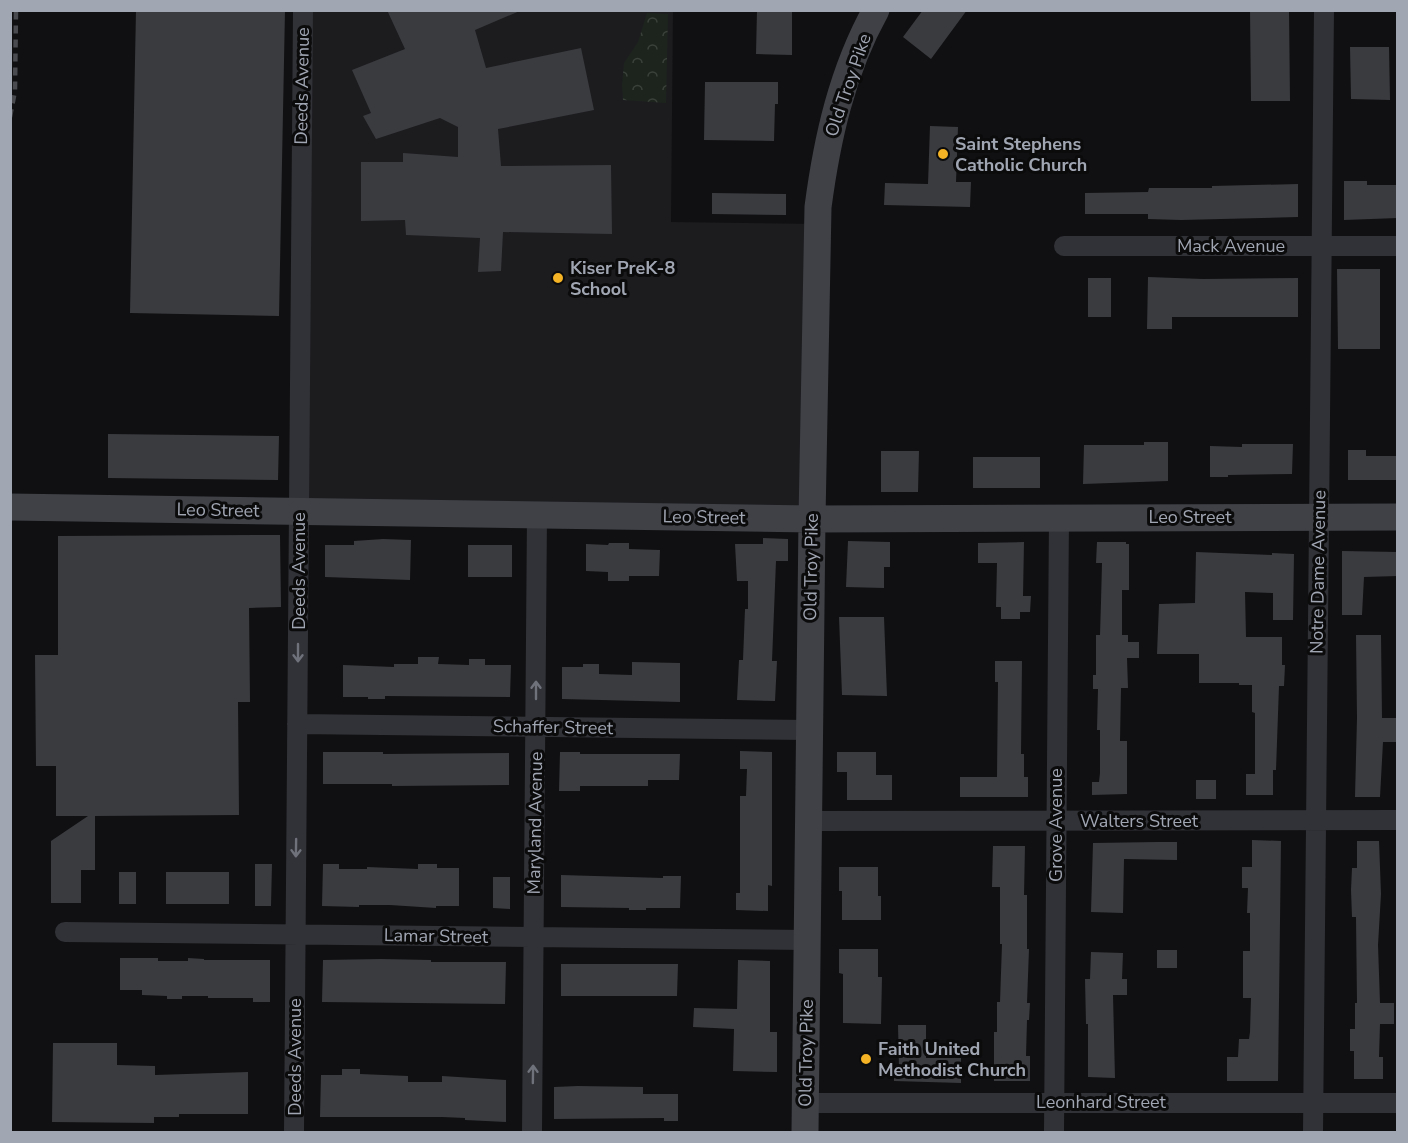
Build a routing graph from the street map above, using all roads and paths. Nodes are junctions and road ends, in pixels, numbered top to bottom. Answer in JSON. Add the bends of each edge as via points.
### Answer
{"nodes":[{"id":1,"x":303,"y":10,"type":"edge"},
{"id":2,"x":876,"y":10,"type":"edge"},
{"id":3,"x":1324,"y":10,"type":"edge"},
{"id":4,"x":1064,"y":246,"type":"dead end"},
{"id":5,"x":1322,"y":246,"type":"junction"},
{"id":6,"x":1398,"y":246,"type":"edge"},
{"id":7,"x":10,"y":507,"type":"edge"},
{"id":8,"x":299,"y":511,"type":"junction"},
{"id":9,"x":537,"y":514,"type":"junction"},
{"id":10,"x":1059,"y":517,"type":"junction"},
{"id":11,"x":1398,"y":517,"type":"edge"},
{"id":12,"x":1319,"y":518,"type":"junction"},
{"id":13,"x":812,"y":519,"type":"junction"},
{"id":14,"x":297,"y":724,"type":"junction"},
{"id":15,"x":536,"y":727,"type":"junction"},
{"id":16,"x":809,"y":730,"type":"junction"},
{"id":17,"x":1316,"y":820,"type":"junction"},
{"id":18,"x":1398,"y":820,"type":"edge"},
{"id":19,"x":808,"y":821,"type":"junction"},
{"id":20,"x":1056,"y":821,"type":"junction"},
{"id":21,"x":65,"y":932,"type":"dead end"},
{"id":22,"x":296,"y":934,"type":"junction"},
{"id":23,"x":534,"y":937,"type":"junction"},
{"id":24,"x":807,"y":940,"type":"junction"},
{"id":25,"x":1054,"y":1102,"type":"junction"},
{"id":26,"x":1313,"y":1102,"type":"junction"},
{"id":27,"x":1398,"y":1102,"type":"edge"},
{"id":28,"x":805,"y":1103,"type":"junction"},
{"id":29,"x":294,"y":1132,"type":"edge"},
{"id":30,"x":532,"y":1132,"type":"edge"},
{"id":31,"x":805,"y":1132,"type":"edge"},
{"id":32,"x":1054,"y":1132,"type":"edge"},
{"id":33,"x":1312,"y":1132,"type":"edge"}],
"edges":[{"from":1,"to":8,"type":"street","name":"Deeds Avenue"},
{"from":2,"to":13,"type":"street","name":"Old Troy Pike","via":[[852,63],[824,158],[818,207]]},
{"from":3,"to":5,"type":"street","name":"Notre Dame Avenue"},
{"from":4,"to":5,"type":"street","name":"Mack Avenue"},
{"from":5,"to":6,"type":"street","name":"Mack Avenue"},
{"from":5,"to":12,"type":"street","name":"Notre Dame Avenue"},
{"from":7,"to":8,"type":"street","name":"Leo Street"},
{"from":8,"to":9,"type":"street","name":"Leo Street"},
{"from":8,"to":14,"type":"street","name":"Deeds Avenue","one_way":true},
{"from":9,"to":13,"type":"street","name":"Leo Street"},
{"from":15,"to":9,"type":"street","name":"Maryland Avenue","one_way":true},
{"from":10,"to":12,"type":"street","name":"Leo Street"},
{"from":10,"to":13,"type":"street","name":"Leo Street"},
{"from":10,"to":20,"type":"street","name":"Grove Avenue"},
{"from":11,"to":12,"type":"street","name":"Leo Street"},
{"from":12,"to":17,"type":"street","name":"Notre Dame Avenue"},
{"from":13,"to":16,"type":"street","name":"Old Troy Pike"},
{"from":14,"to":15,"type":"street","name":"Schaffer Street"},
{"from":14,"to":22,"type":"street","name":"Deeds Avenue","one_way":true},
{"from":15,"to":16,"type":"street","name":"Schaffer Street"},
{"from":15,"to":23,"type":"street","name":"Maryland Avenue"},
{"from":16,"to":19,"type":"street","name":"Old Troy Pike"},
{"from":17,"to":18,"type":"street","name":"Walters Street"},
{"from":17,"to":20,"type":"street","name":"Walters Street"},
{"from":17,"to":26,"type":"street","name":"Notre Dame Avenue"},
{"from":19,"to":20,"type":"street","name":"Walters Street"},
{"from":19,"to":24,"type":"street","name":"Old Troy Pike"},
{"from":20,"to":25,"type":"street","name":"Grove Avenue"},
{"from":21,"to":22,"type":"street","name":"Lamar Street"},
{"from":22,"to":23,"type":"street","name":"Lamar Street"},
{"from":22,"to":29,"type":"street","name":"Deeds Avenue"},
{"from":23,"to":24,"type":"street","name":"Lamar Street"},
{"from":30,"to":23,"type":"street","name":"Maryland Avenue","one_way":true},
{"from":24,"to":28,"type":"street","name":"Old Troy Pike"},
{"from":25,"to":26,"type":"street","name":"Leonhard Street"},
{"from":25,"to":28,"type":"street","name":"Leonhard Street"},
{"from":25,"to":32,"type":"street","name":"Grove Avenue"},
{"from":26,"to":27,"type":"street","name":"Leonhard Street"},
{"from":26,"to":33,"type":"street","name":"Notre Dame Avenue"},
{"from":28,"to":31,"type":"street","name":"Old Troy Pike"}]}
